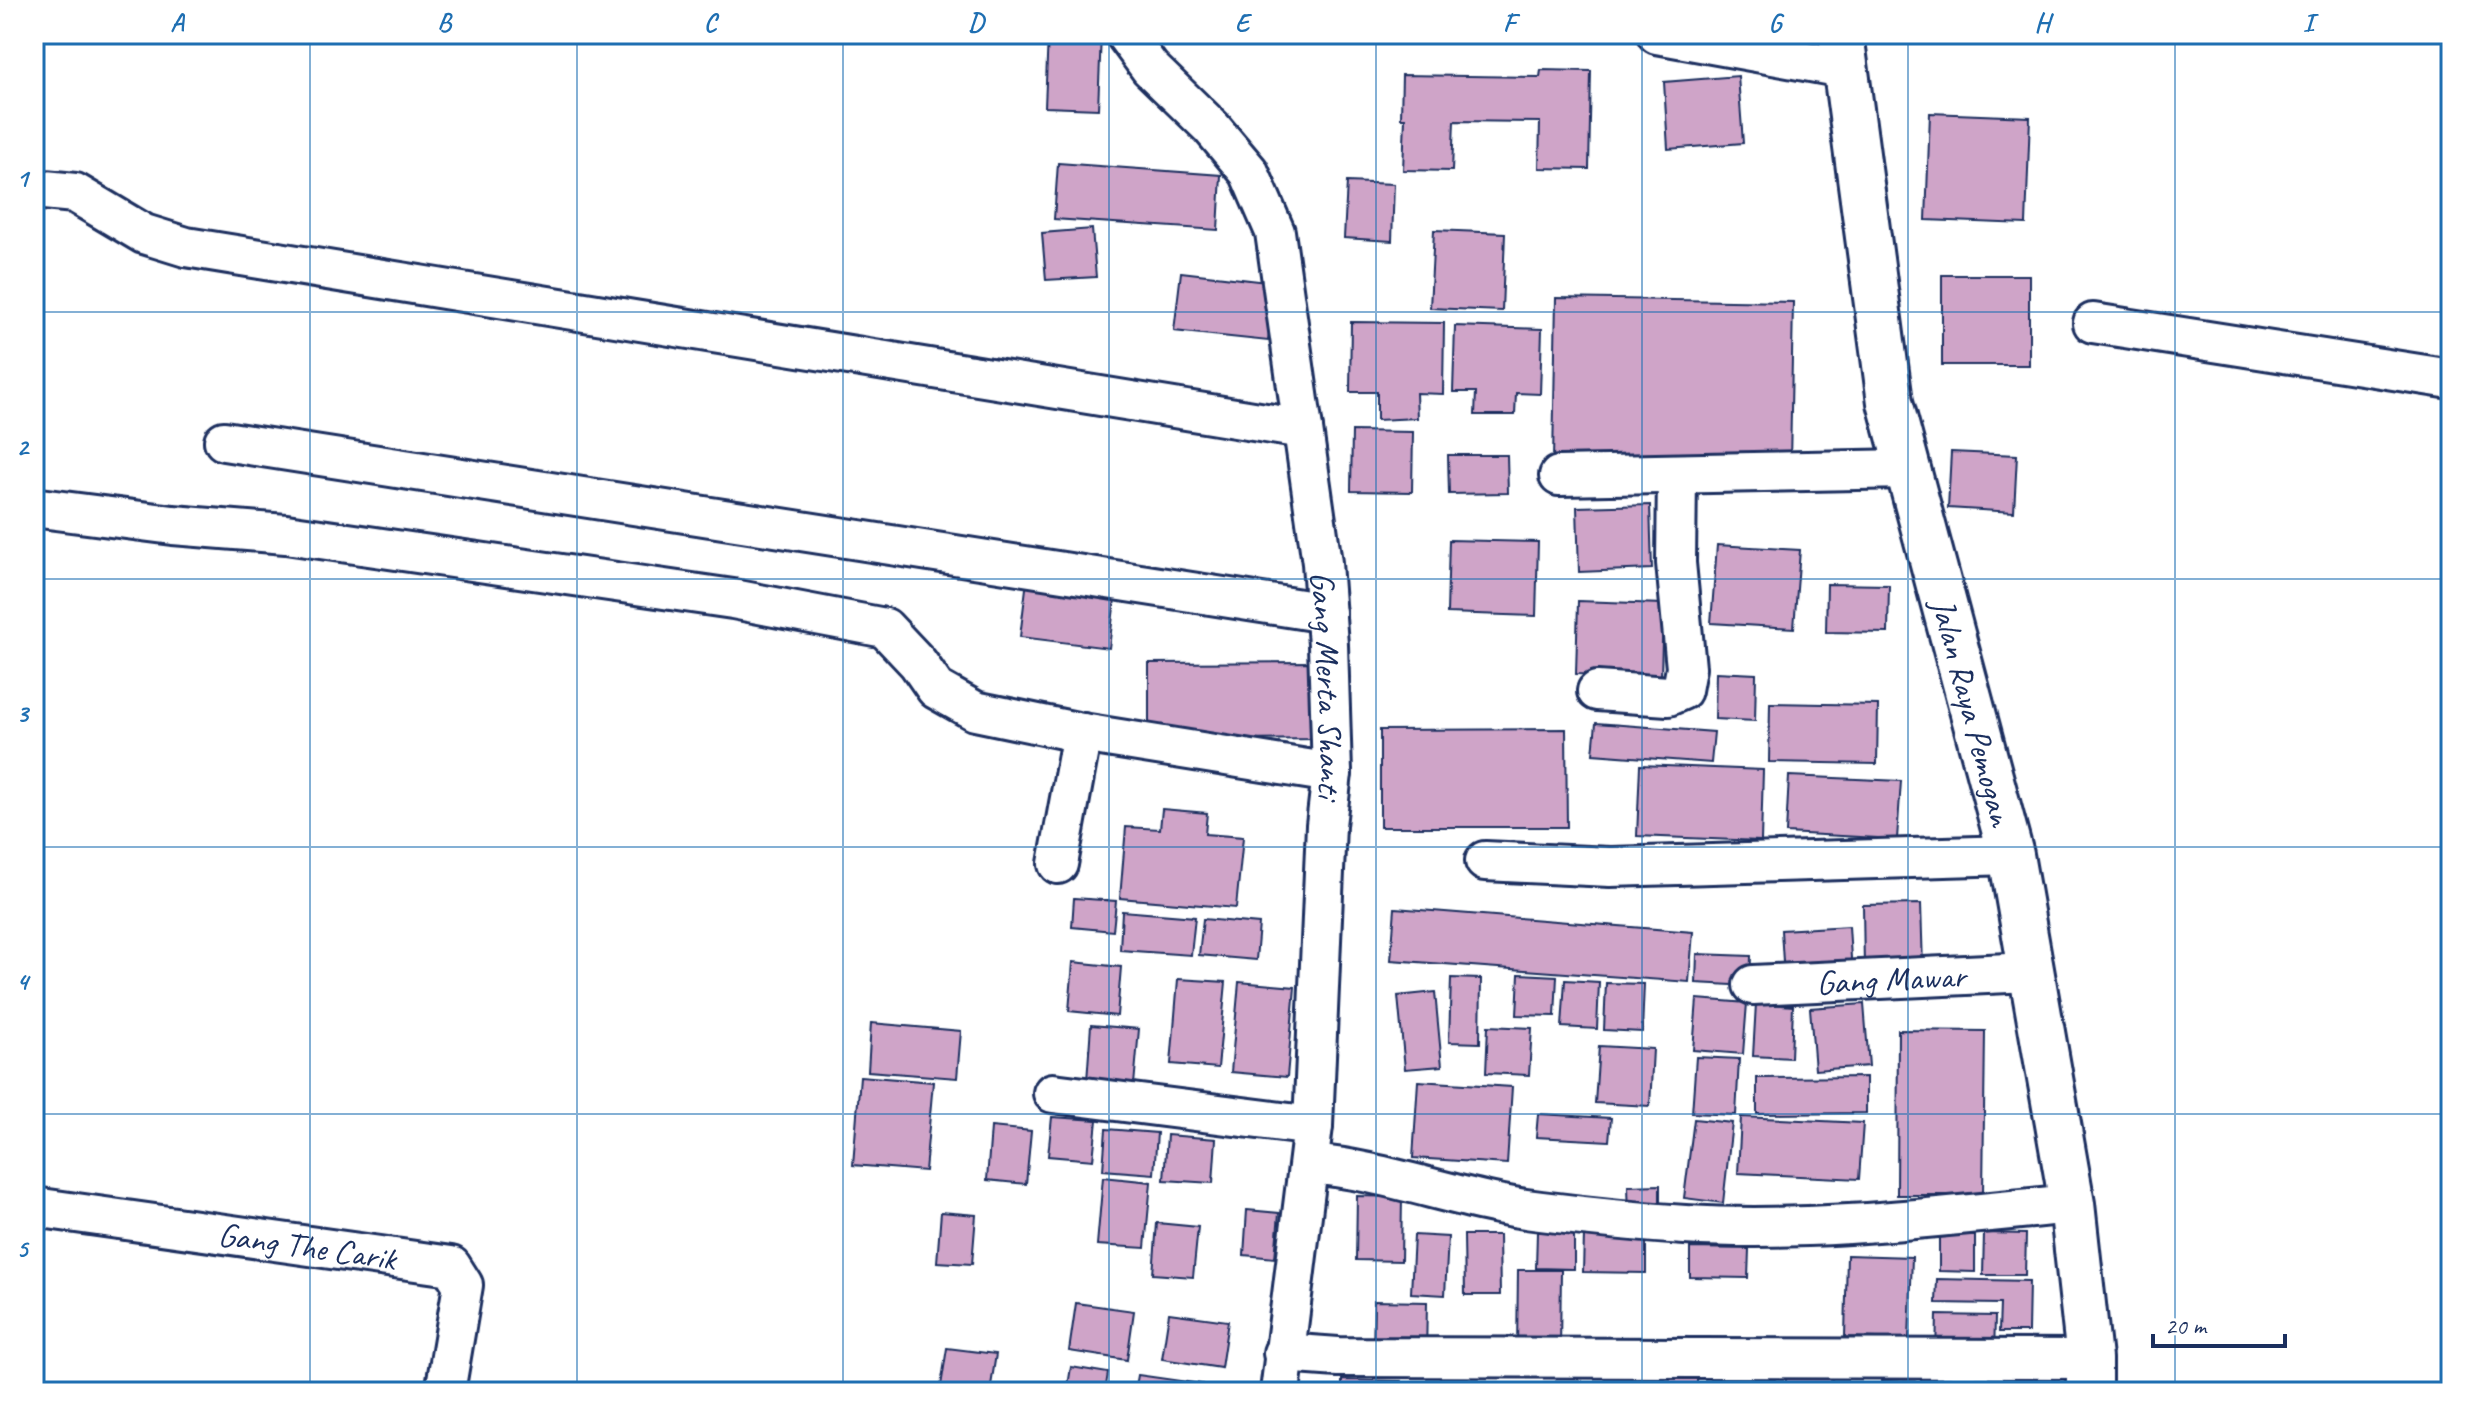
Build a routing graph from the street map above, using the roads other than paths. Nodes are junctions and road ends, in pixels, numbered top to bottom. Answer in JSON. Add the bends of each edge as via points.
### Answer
{"nodes":[{"id":1,"x":1125,"y":34,"type":"edge"},
{"id":2,"x":1657,"y":34,"type":"edge"},
{"id":3,"x":1843,"y":51,"type":"edge"},
{"id":4,"x":34,"y":189,"type":"edge"},
{"id":5,"x":2093,"y":323,"type":"dead end"},
{"id":6,"x":2451,"y":379,"type":"edge"},
{"id":7,"x":1303,"y":429,"type":"junction"},
{"id":8,"x":224,"y":441,"type":"dead end"},
{"id":9,"x":1907,"y":469,"type":"junction"},
{"id":10,"x":1677,"y":474,"type":"junction"},
{"id":11,"x":1559,"y":476,"type":"dead end"},
{"id":12,"x":40,"y":508,"type":"dead end"},
{"id":13,"x":1326,"y":613,"type":"junction"},
{"id":14,"x":1597,"y":691,"type":"dead end"},
{"id":15,"x":1082,"y":733,"type":"junction"},
{"id":16,"x":1332,"y":773,"type":"junction"},
{"id":17,"x":2011,"y":855,"type":"junction"},
{"id":18,"x":1485,"y":861,"type":"dead end"},
{"id":19,"x":1058,"y":864,"type":"dead end"},
{"id":20,"x":2030,"y":972,"type":"junction"},
{"id":21,"x":1753,"y":985,"type":"dead end"},
{"id":22,"x":1053,"y":1093,"type":"dead end"},
{"id":23,"x":1313,"y":1126,"type":"junction"},
{"id":24,"x":1316,"y":1164,"type":"junction"},
{"id":25,"x":2072,"y":1204,"type":"junction"},
{"id":26,"x":34,"y":1207,"type":"edge"},
{"id":27,"x":1288,"y":1353,"type":"junction"},
{"id":28,"x":2089,"y":1375,"type":"edge"},
{"id":29,"x":445,"y":1392,"type":"edge"},
{"id":30,"x":1280,"y":1392,"type":"edge"}],
"edges":[{"from":1,"to":7,"type":"street","name":"Gang Merta Shanti","via":[[1150,68],[1249,172],[1275,232]]},
{"from":2,"to":3,"type":"street"},
{"from":3,"to":9,"type":"street","name":"Jalan Raya Pemogan","via":[[1890,402]]},
{"from":4,"to":7,"type":"street","via":[[75,193],[144,234],[186,247]]},
{"from":5,"to":6,"type":"street"},
{"from":7,"to":13,"type":"street","name":"Gang Merta Shanti"},
{"from":8,"to":13,"type":"street"},
{"from":9,"to":10,"type":"street"},
{"from":9,"to":17,"type":"street","name":"Jalan Raya Pemogan"},
{"from":10,"to":11,"type":"street"},
{"from":10,"to":14,"type":"street","via":[[1676,563],[1686,668],[1682,690],[1668,696]]},
{"from":12,"to":15,"type":"street","via":[[286,534],[733,599],[885,628],[936,689],[975,711]]},
{"from":13,"to":16,"type":"street","name":"Gang Merta Shanti"},
{"from":15,"to":16,"type":"street"},
{"from":15,"to":19,"type":"street"},
{"from":16,"to":23,"type":"street","name":"Gang Merta Shanti"},
{"from":17,"to":18,"type":"street","via":[[1610,867]]},
{"from":17,"to":20,"type":"street","name":"Jalan Raya Pemogan"},
{"from":20,"to":21,"type":"street","name":"Gang Mawar"},
{"from":20,"to":25,"type":"street","name":"Jalan Raya Pemogan"},
{"from":22,"to":23,"type":"street"},
{"from":23,"to":24,"type":"street","name":"Gang Merta Shanti"},
{"from":24,"to":25,"type":"street","via":[[1537,1211],[1687,1226],[1804,1225]]},
{"from":24,"to":27,"type":"street","name":"Gang Merta Shanti"},
{"from":25,"to":28,"type":"street","name":"Jalan Raya Pemogan"},
{"from":26,"to":29,"type":"street","name":"Gang The Carik","via":[[451,1266],[463,1285]]},
{"from":27,"to":28,"type":"street"},
{"from":27,"to":30,"type":"street","name":"Gang Merta Shanti"}]}
